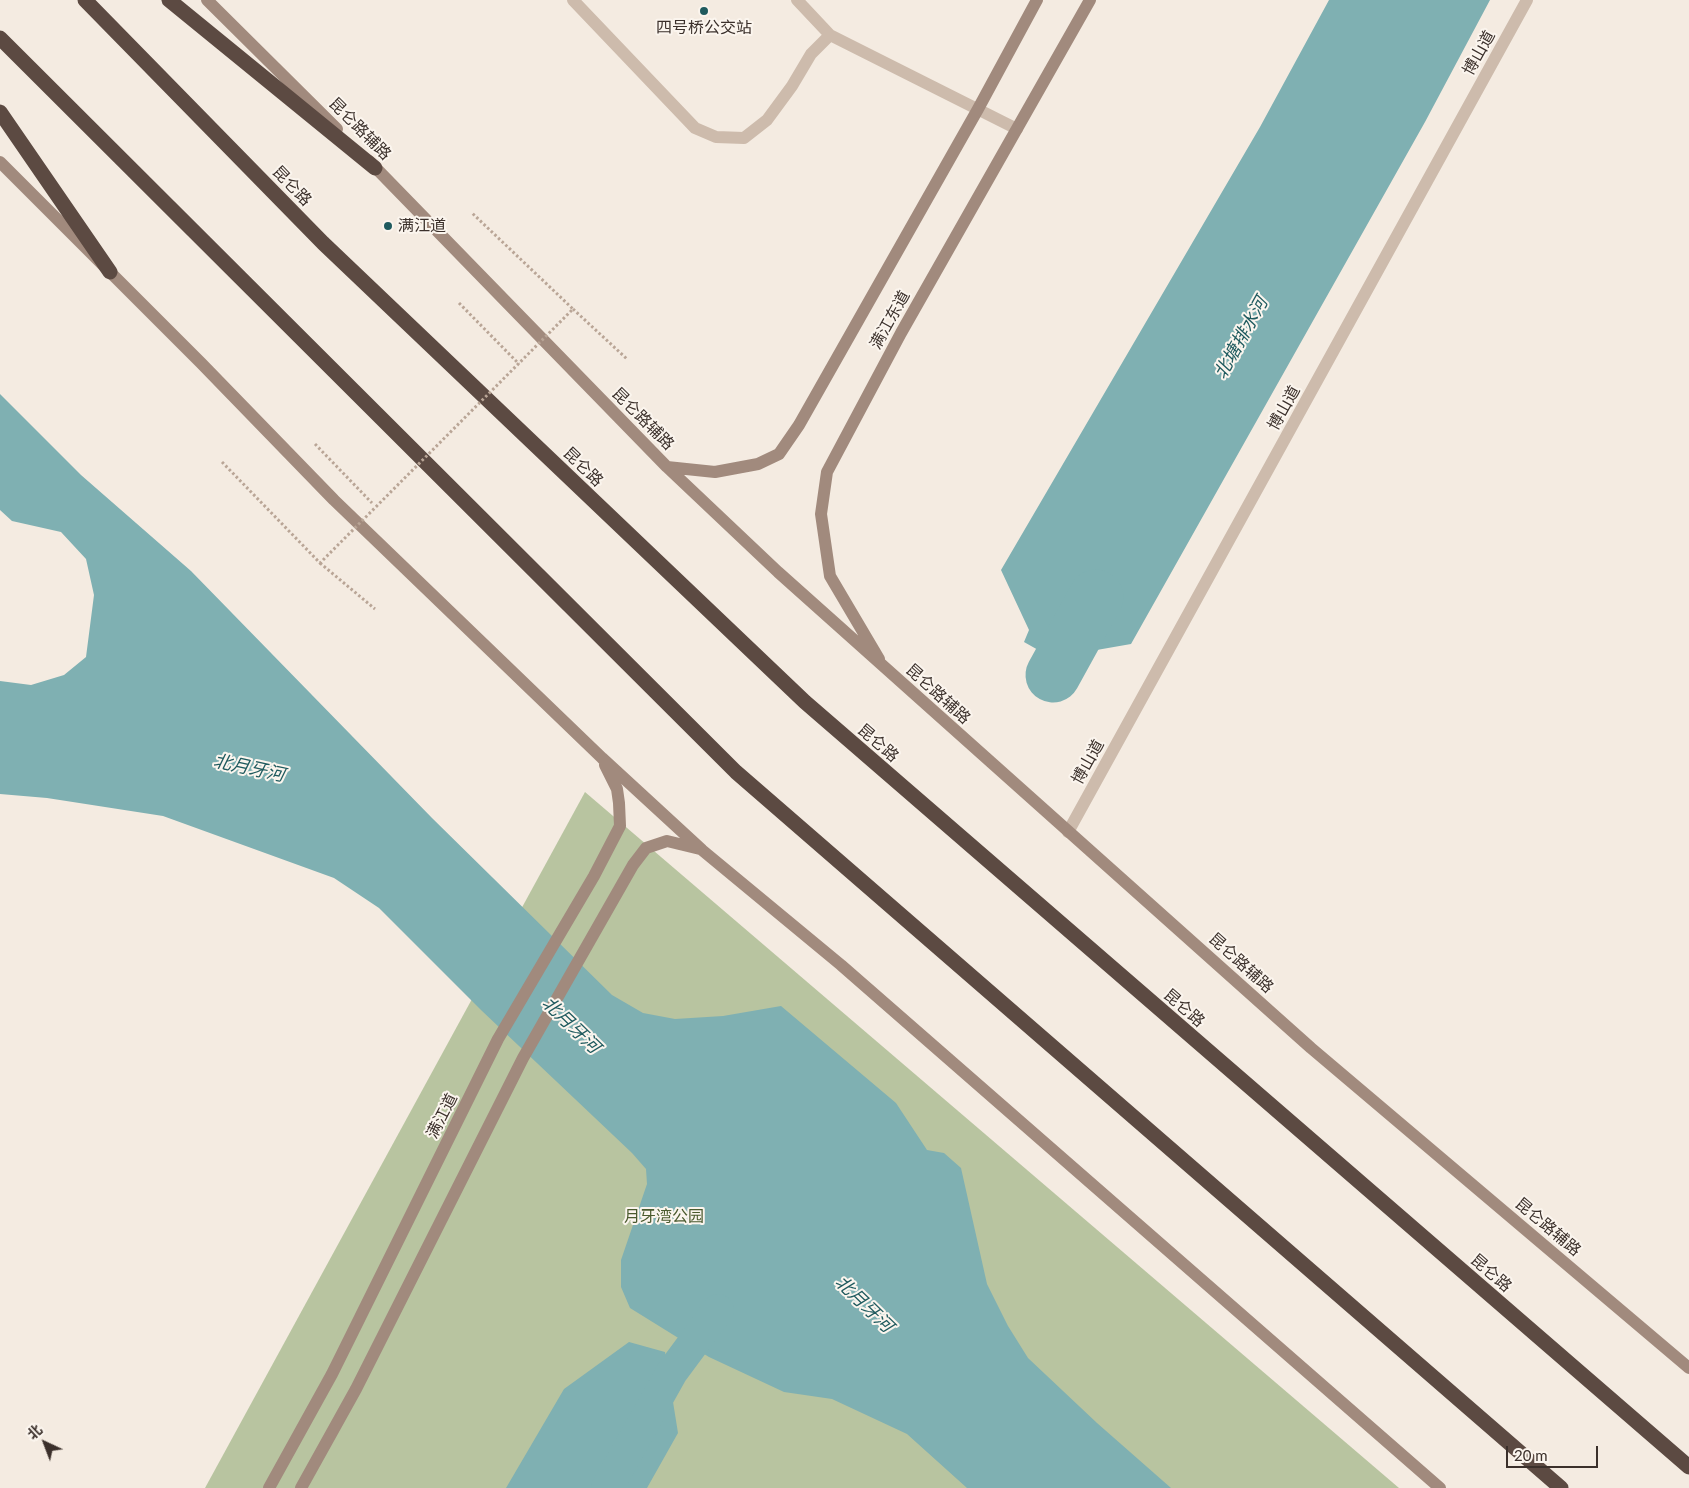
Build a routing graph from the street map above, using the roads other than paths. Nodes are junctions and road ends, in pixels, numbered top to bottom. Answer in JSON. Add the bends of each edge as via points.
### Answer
{"nodes":[{"id":1,"x":85,"y":0,"type":"edge"},
{"id":2,"x":169,"y":0,"type":"edge"},
{"id":3,"x":207,"y":0,"type":"edge"},
{"id":4,"x":573,"y":0,"type":"edge"},
{"id":5,"x":797,"y":0,"type":"edge"},
{"id":6,"x":1038,"y":0,"type":"edge"},
{"id":7,"x":1090,"y":0,"type":"edge"},
{"id":8,"x":1527,"y":0,"type":"edge"},
{"id":9,"x":830,"y":35,"type":"junction"},
{"id":10,"x":0,"y":38,"type":"edge"},
{"id":11,"x":978,"y":109,"type":"junction"},
{"id":12,"x":0,"y":112,"type":"edge"},
{"id":13,"x":1017,"y":129,"type":"junction"},
{"id":14,"x":0,"y":162,"type":"edge"},
{"id":15,"x":375,"y":168,"type":"junction"},
{"id":16,"x":110,"y":272,"type":"junction"},
{"id":17,"x":668,"y":467,"type":"junction"},
{"id":18,"x":886,"y":669,"type":"junction"},
{"id":19,"x":602,"y":758,"type":"junction"},
{"id":20,"x":1068,"y":832,"type":"junction"},
{"id":21,"x":702,"y":850,"type":"junction"},
{"id":22,"x":1689,"y":1368,"type":"edge"},
{"id":23,"x":1689,"y":1467,"type":"edge"},
{"id":24,"x":269,"y":1488,"type":"edge"},
{"id":25,"x":301,"y":1488,"type":"edge"},
{"id":26,"x":1440,"y":1488,"type":"edge"},
{"id":27,"x":1561,"y":1488,"type":"edge"}],
"edges":[{"from":1,"to":23,"type":"highway","name":"昆仑路","via":[[322,242],[804,702]]},
{"from":2,"to":15,"type":"highway"},
{"from":3,"to":15,"type":"street","name":"昆仑路辅路"},
{"from":4,"to":9,"type":"street","via":[[695,128],[716,137],[744,138],[767,120],[811,54]]},
{"from":5,"to":9,"type":"street"},
{"from":6,"to":11,"type":"street","name":"满江东道"},
{"from":7,"to":13,"type":"street","name":"满江东道"},
{"from":8,"to":20,"type":"street","name":"博山道"},
{"from":9,"to":11,"type":"street"},
{"from":10,"to":27,"type":"highway","via":[[736,772]]},
{"from":11,"to":13,"type":"street"},
{"from":11,"to":17,"type":"street","name":"满江东道","via":[[799,425],[779,454],[758,464],[715,472]]},
{"from":12,"to":16,"type":"highway"},
{"from":13,"to":18,"type":"street","name":"满江东道","via":[[901,333],[827,472],[821,514],[830,576]]},
{"from":14,"to":16,"type":"street"},
{"from":15,"to":17,"type":"street","name":"昆仑路辅路"},
{"from":16,"to":19,"type":"street","via":[[334,500]]},
{"from":17,"to":18,"type":"street","name":"昆仑路辅路"},
{"from":18,"to":20,"type":"street","name":"昆仑路辅路"},
{"from":19,"to":21,"type":"street"},
{"from":19,"to":24,"type":"street","name":"满江道","via":[[617,789],[620,826],[498,1040],[332,1374]]},
{"from":20,"to":22,"type":"street","name":"昆仑路辅路","via":[[1311,1048]]},
{"from":21,"to":25,"type":"street","via":[[666,841],[646,848],[634,865],[523,1058],[356,1389]]},
{"from":21,"to":26,"type":"street","via":[[841,965]]}]}
